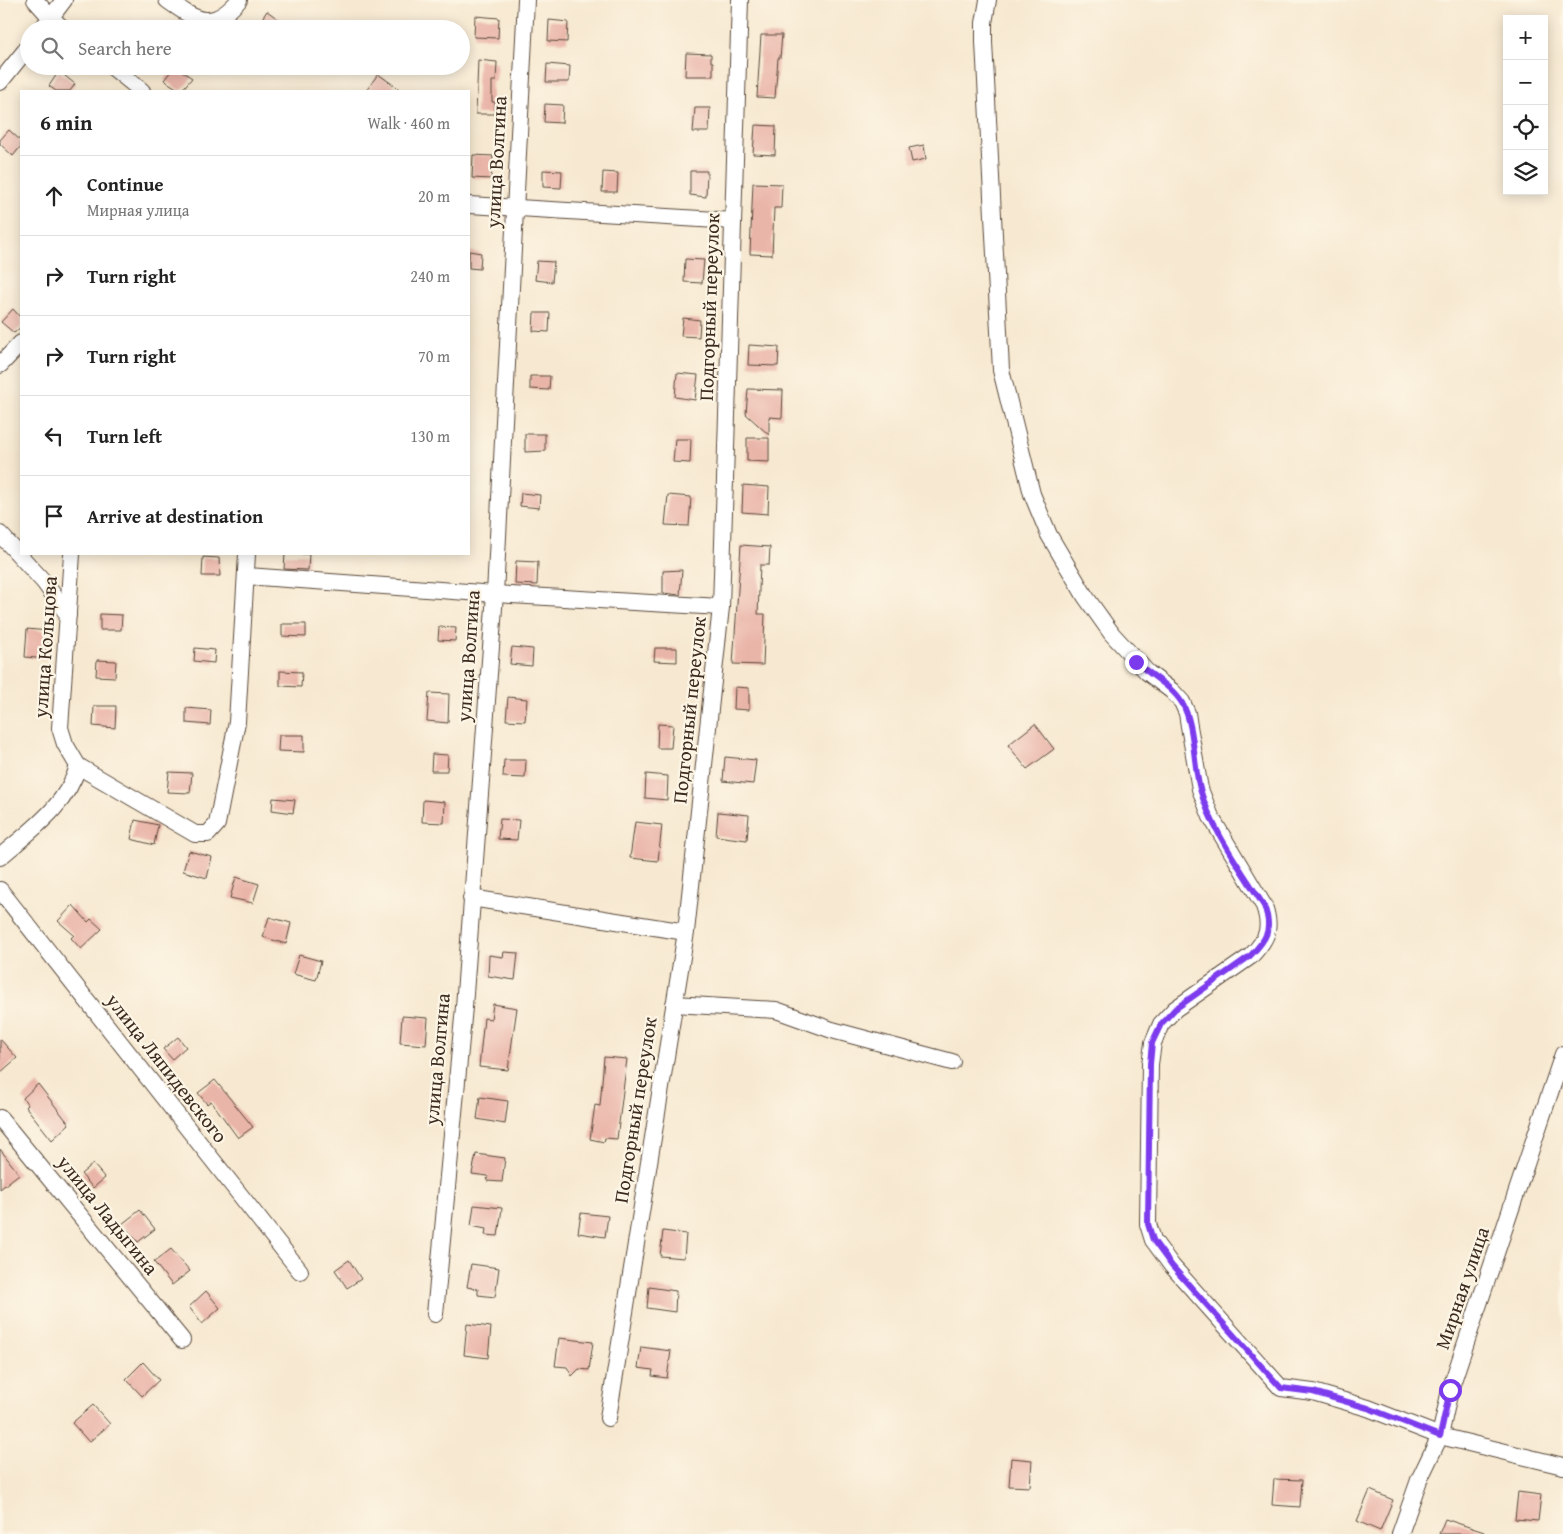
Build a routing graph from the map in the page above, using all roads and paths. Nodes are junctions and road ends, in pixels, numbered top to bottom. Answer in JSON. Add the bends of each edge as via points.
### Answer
{"nodes":[{"id":1,"x":35,"y":0,"type":"edge"},
{"id":2,"x":64,"y":0,"type":"edge"},
{"id":3,"x":167,"y":0,"type":"edge"},
{"id":4,"x":239,"y":0,"type":"edge"},
{"id":5,"x":526,"y":0,"type":"edge"},
{"id":6,"x":740,"y":0,"type":"edge"},
{"id":7,"x":988,"y":0,"type":"edge"},
{"id":8,"x":44,"y":20,"type":"edge"},
{"id":9,"x":49,"y":20,"type":"edge"},
{"id":10,"x":20,"y":57,"type":"edge"},
{"id":11,"x":122,"y":75,"type":"edge"},
{"id":12,"x":0,"y":82,"type":"edge"},
{"id":13,"x":141,"y":90,"type":"edge"},
{"id":14,"x":470,"y":205,"type":"edge"},
{"id":15,"x":514,"y":209,"type":"junction"},
{"id":16,"x":733,"y":221,"type":"junction"},
{"id":17,"x":20,"y":344,"type":"edge"},
{"id":18,"x":0,"y":365,"type":"edge"},
{"id":19,"x":0,"y":534,"type":"edge"},
{"id":20,"x":72,"y":555,"type":"edge"},
{"id":21,"x":247,"y":555,"type":"edge"},
{"id":22,"x":246,"y":576,"type":"junction"},
{"id":23,"x":495,"y":594,"type":"junction"},
{"id":24,"x":721,"y":607,"type":"junction"},
{"id":25,"x":68,"y":615,"type":"junction"},
{"id":26,"x":78,"y":766,"type":"junction"},
{"id":27,"x":0,"y":857,"type":"edge"},
{"id":28,"x":0,"y":890,"type":"edge"},
{"id":29,"x":470,"y":898,"type":"junction"},
{"id":30,"x":686,"y":932,"type":"junction"},
{"id":31,"x":674,"y":1004,"type":"junction"},
{"id":32,"x":1563,"y":1054,"type":"edge"},
{"id":33,"x":952,"y":1062,"type":"dead end"},
{"id":34,"x":0,"y":1118,"type":"edge"},
{"id":35,"x":300,"y":1271,"type":"dead end"},
{"id":36,"x":435,"y":1314,"type":"dead end"},
{"id":37,"x":182,"y":1340,"type":"dead end"},
{"id":38,"x":608,"y":1418,"type":"dead end"},
{"id":39,"x":1440,"y":1436,"type":"junction"},
{"id":40,"x":1563,"y":1466,"type":"edge"},
{"id":41,"x":1400,"y":1534,"type":"edge"}],
"edges":[{"from":1,"to":8,"type":"street"},
{"from":2,"to":9,"type":"street"},
{"from":3,"to":4,"type":"street","via":[[188,15],[209,20],[229,12]]},
{"from":5,"to":15,"type":"street","name":"улица Волгина"},
{"from":6,"to":16,"type":"street","name":"Подгорный переулок"},
{"from":7,"to":39,"type":"street","via":[[984,42],[1001,370],[1032,494],[1049,535],[1112,634],[1147,672],[1182,702],[1187,713],[1200,789],[1211,817],[1268,916],[1269,927],[1260,946],[1175,1009],[1161,1024],[1152,1043],[1148,1224],[1153,1240],[1172,1266],[1281,1388],[1313,1392],[1368,1408]]},
{"from":10,"to":12,"type":"street"},
{"from":11,"to":13,"type":"street"},
{"from":14,"to":15,"type":"street"},
{"from":15,"to":16,"type":"street"},
{"from":15,"to":23,"type":"street","name":"улица Волгина"},
{"from":16,"to":24,"type":"street","name":"Подгорный переулок"},
{"from":17,"to":18,"type":"street"},
{"from":19,"to":25,"type":"street","via":[[44,582]]},
{"from":20,"to":25,"type":"street","name":"улица Кольцова"},
{"from":21,"to":22,"type":"street"},
{"from":22,"to":23,"type":"street"},
{"from":22,"to":26,"type":"street","via":[[238,722],[217,824],[208,834],[195,834]]},
{"from":23,"to":24,"type":"street"},
{"from":23,"to":29,"type":"street","name":"улица Волгина"},
{"from":24,"to":30,"type":"street","name":"Подгорный переулок"},
{"from":25,"to":26,"type":"street","name":"улица Кольцова","via":[[60,728]]},
{"from":26,"to":27,"type":"street","via":[[70,786],[52,811]]},
{"from":28,"to":35,"type":"street","name":"улица Ляпидевского"},
{"from":29,"to":30,"type":"street"},
{"from":29,"to":36,"type":"street","name":"улица Волгина","via":[[464,1006]]},
{"from":30,"to":31,"type":"street","name":"Подгорный переулок"},
{"from":31,"to":33,"type":"street","via":[[776,1010],[832,1030]]},
{"from":31,"to":38,"type":"street","name":"Подгорный переулок"},
{"from":32,"to":39,"type":"street","name":"Мирная улица","via":[[1450,1390]]},
{"from":34,"to":37,"type":"street","name":"улица Ладыгина"},
{"from":39,"to":40,"type":"street"},
{"from":39,"to":41,"type":"street","name":"Мирная улица","via":[[1419,1480]]}]}
